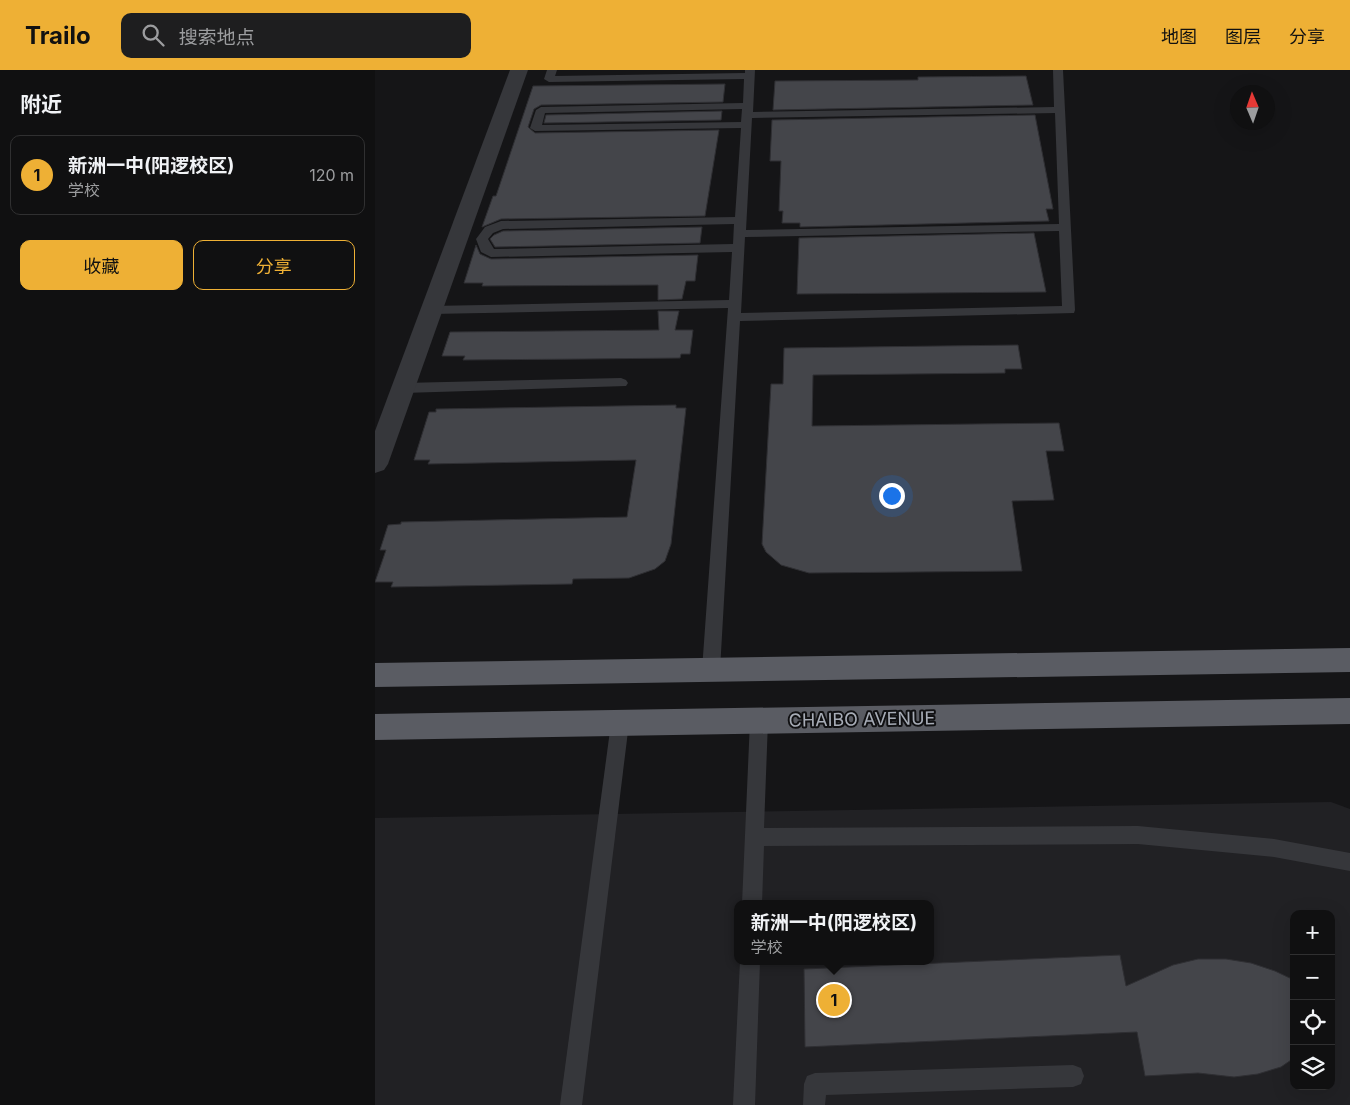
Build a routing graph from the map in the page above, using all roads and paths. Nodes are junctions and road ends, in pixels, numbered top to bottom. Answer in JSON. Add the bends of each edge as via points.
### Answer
{"nodes":[{"id":1,"x":519,"y":70,"type":"edge"},
{"id":2,"x":552,"y":70,"type":"edge"},
{"id":3,"x":1059,"y":70,"type":"edge"},
{"id":4,"x":749,"y":73,"type":"edge"},
{"id":5,"x":1060,"y":110,"type":"junction"},
{"id":6,"x":747,"y":115,"type":"junction"},
{"id":7,"x":740,"y":227,"type":"junction"},
{"id":8,"x":1066,"y":227,"type":"junction"},
{"id":9,"x":738,"y":248,"type":"junction"},
{"id":10,"x":431,"y":310,"type":"junction"},
{"id":11,"x":734,"y":311,"type":"junction"},
{"id":12,"x":621,"y":383,"type":"dead end"},
{"id":13,"x":403,"y":388,"type":"junction"},
{"id":14,"x":375,"y":464,"type":"edge"},
{"id":15,"x":1350,"y":660,"type":"edge"},
{"id":16,"x":711,"y":670,"type":"junction"},
{"id":17,"x":375,"y":675,"type":"edge"},
{"id":18,"x":1350,"y":711,"type":"edge"},
{"id":19,"x":759,"y":721,"type":"junction"},
{"id":20,"x":620,"y":723,"type":"junction"},
{"id":21,"x":375,"y":727,"type":"edge"},
{"id":22,"x":754,"y":837,"type":"junction"},
{"id":23,"x":1350,"y":862,"type":"edge"},
{"id":24,"x":752,"y":900,"type":"edge"},
{"id":25,"x":749,"y":965,"type":"edge"},
{"id":26,"x":1073,"y":1076,"type":"dead end"},
{"id":27,"x":571,"y":1105,"type":"edge"},
{"id":28,"x":744,"y":1105,"type":"edge"},
{"id":29,"x":815,"y":1105,"type":"edge"}],
"edges":[{"from":1,"to":10,"type":"street"},
{"from":2,"to":4,"type":"lane","via":[[549,79]]},
{"from":3,"to":5,"type":"lane"},
{"from":4,"to":6,"type":"lane"},
{"from":5,"to":6,"type":"lane"},
{"from":5,"to":8,"type":"lane"},
{"from":6,"to":6,"type":"lane","via":[[541,110],[535,128]]},
{"from":6,"to":7,"type":"lane"},
{"from":7,"to":8,"type":"lane"},
{"from":7,"to":9,"type":"lane"},
{"from":7,"to":9,"type":"lane","via":[[501,225],[489,230],[482,239],[485,249],[491,253]]},
{"from":8,"to":11,"type":"lane","via":[[1069,310]]},
{"from":9,"to":11,"type":"lane"},
{"from":10,"to":11,"type":"lane"},
{"from":10,"to":13,"type":"street"},
{"from":11,"to":16,"type":"lane"},
{"from":12,"to":13,"type":"lane"},
{"from":13,"to":14,"type":"street"},
{"from":15,"to":16,"type":"highway"},
{"from":16,"to":17,"type":"highway"},
{"from":18,"to":19,"type":"highway","name":"CHAIBO AVENUE"},
{"from":19,"to":20,"type":"highway","name":"CHAIBO AVENUE"},
{"from":19,"to":22,"type":"lane"},
{"from":20,"to":21,"type":"highway","name":"CHAIBO AVENUE"},
{"from":20,"to":27,"type":"lane"},
{"from":22,"to":23,"type":"lane","via":[[1138,835],[1265,847]]},
{"from":22,"to":24,"type":"lane"},
{"from":25,"to":28,"type":"lane"},
{"from":26,"to":29,"type":"lane","via":[[815,1084]]}]}
